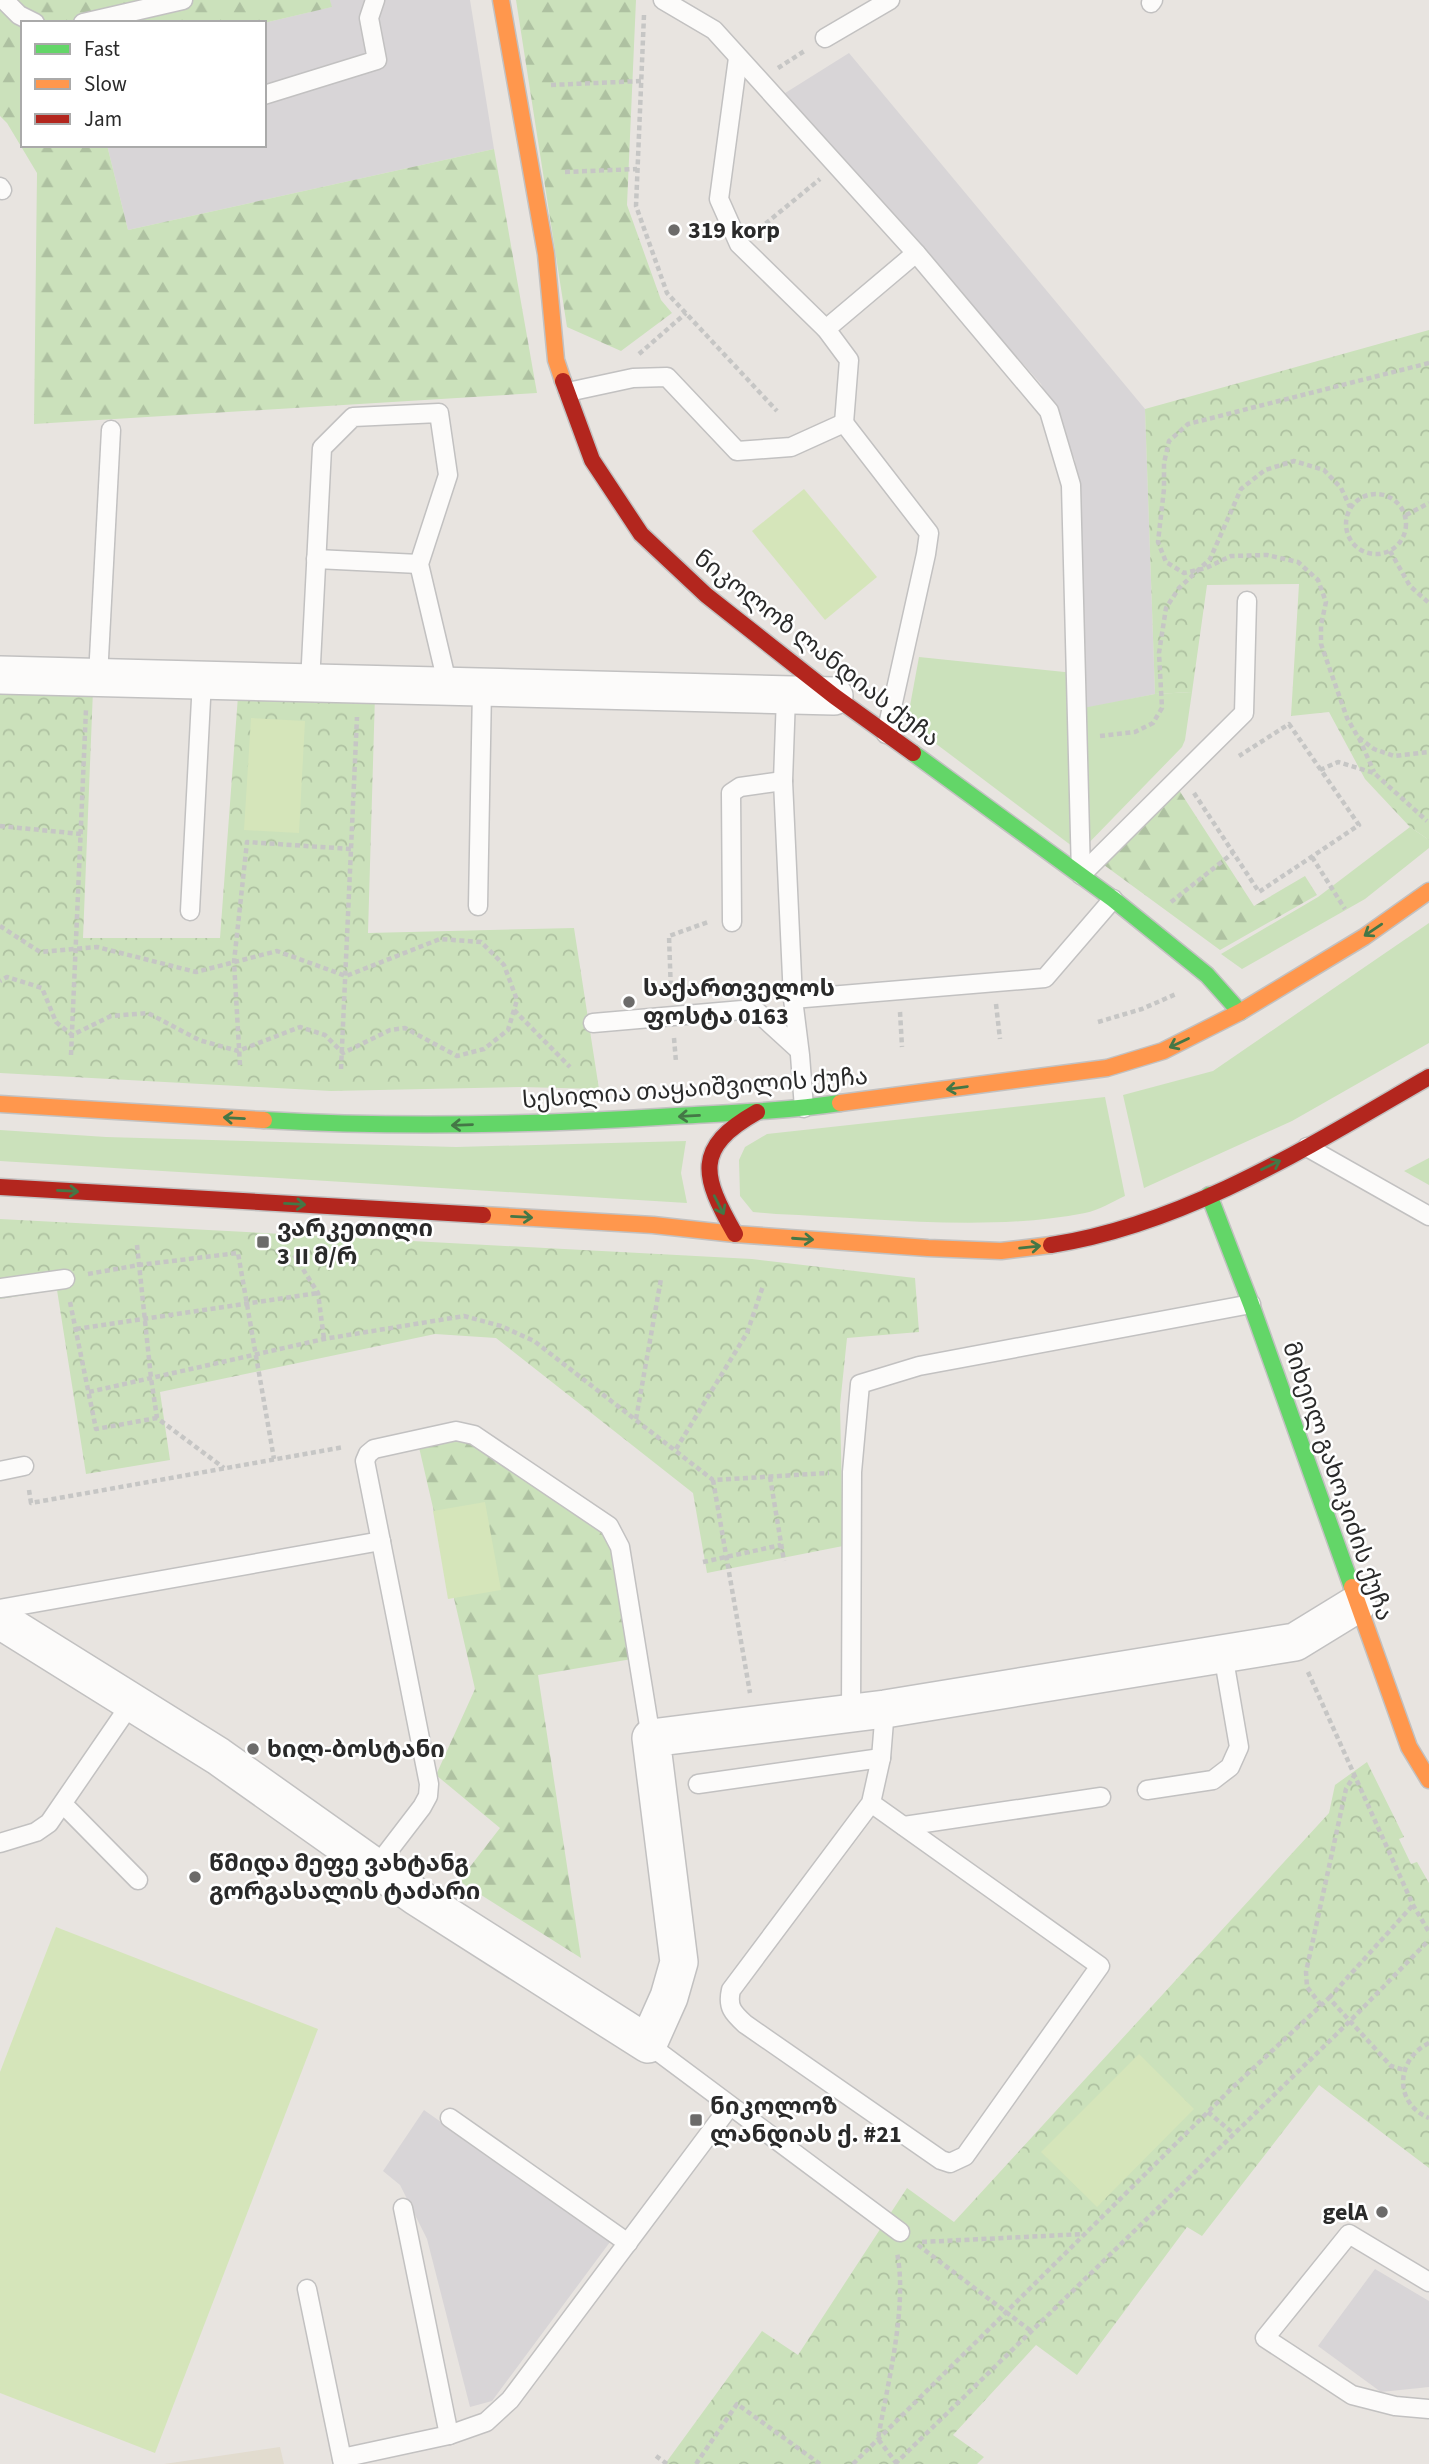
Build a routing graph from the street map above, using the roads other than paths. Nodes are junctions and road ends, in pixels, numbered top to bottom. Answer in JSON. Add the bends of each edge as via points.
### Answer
{"nodes":[{"id":1,"x":4,"y":0,"type":"edge"},
{"id":2,"x":183,"y":0,"type":"edge"},
{"id":3,"x":374,"y":0,"type":"edge"},
{"id":4,"x":501,"y":0,"type":"edge"},
{"id":5,"x":663,"y":0,"type":"edge"},
{"id":6,"x":890,"y":0,"type":"edge"},
{"id":7,"x":31,"y":21,"type":"edge"},
{"id":8,"x":92,"y":21,"type":"edge"},
{"id":9,"x":825,"y":38,"type":"road end"},
{"id":10,"x":738,"y":58,"type":"junction"},
{"id":11,"x":266,"y":94,"type":"edge"},
{"id":12,"x":916,"y":253,"type":"junction"},
{"id":13,"x":826,"y":328,"type":"junction"},
{"id":14,"x":568,"y":392,"type":"junction"},
{"id":15,"x":844,"y":423,"type":"junction"},
{"id":16,"x":111,"y":430,"type":"dead end"},
{"id":17,"x":316,"y":559,"type":"junction"},
{"id":18,"x":419,"y":564,"type":"junction"},
{"id":19,"x":1247,"y":601,"type":"dead end"},
{"id":20,"x":0,"y":675,"type":"edge"},
{"id":21,"x":93,"y":677,"type":"junction"},
{"id":22,"x":202,"y":680,"type":"junction"},
{"id":23,"x":310,"y":683,"type":"junction"},
{"id":24,"x":465,"y":687,"type":"junction"},
{"id":25,"x":786,"y":696,"type":"junction"},
{"id":26,"x":834,"y":696,"type":"junction"},
{"id":27,"x":886,"y":734,"type":"junction"},
{"id":28,"x":783,"y":781,"type":"junction"},
{"id":29,"x":1081,"y":875,"type":"junction"},
{"id":30,"x":1429,"y":891,"type":"edge"},
{"id":31,"x":1113,"y":899,"type":"junction"},
{"id":32,"x":478,"y":906,"type":"dead end"},
{"id":33,"x":190,"y":911,"type":"dead end"},
{"id":34,"x":732,"y":918,"type":"road end"},
{"id":35,"x":793,"y":999,"type":"junction"},
{"id":36,"x":1240,"y":1012,"type":"junction"},
{"id":37,"x":593,"y":1023,"type":"dead end"},
{"id":38,"x":799,"y":1050,"type":"junction"},
{"id":39,"x":1429,"y":1077,"type":"edge"},
{"id":40,"x":0,"y":1104,"type":"edge"},
{"id":41,"x":804,"y":1108,"type":"junction"},
{"id":42,"x":757,"y":1112,"type":"junction"},
{"id":43,"x":1307,"y":1147,"type":"junction"},
{"id":44,"x":0,"y":1187,"type":"edge"},
{"id":45,"x":1209,"y":1195,"type":"junction"},
{"id":46,"x":1429,"y":1216,"type":"edge"},
{"id":47,"x":735,"y":1234,"type":"junction"},
{"id":48,"x":65,"y":1279,"type":"road end"},
{"id":49,"x":0,"y":1289,"type":"edge"},
{"id":50,"x":1251,"y":1304,"type":"junction"},
{"id":51,"x":24,"y":1466,"type":"road end"},
{"id":52,"x":0,"y":1471,"type":"edge"},
{"id":53,"x":381,"y":1541,"type":"junction"},
{"id":54,"x":1357,"y":1604,"type":"junction"},
{"id":55,"x":0,"y":1609,"type":"edge"},
{"id":56,"x":0,"y":1620,"type":"edge"},
{"id":57,"x":1223,"y":1654,"type":"junction"},
{"id":58,"x":132,"y":1702,"type":"junction"},
{"id":59,"x":868,"y":1711,"type":"junction"},
{"id":60,"x":652,"y":1738,"type":"junction"},
{"id":61,"x":881,"y":1758,"type":"junction"},
{"id":62,"x":1429,"y":1780,"type":"edge"},
{"id":63,"x":698,"y":1784,"type":"dead end"},
{"id":64,"x":1147,"y":1790,"type":"dead end"},
{"id":65,"x":1101,"y":1797,"type":"dead end"},
{"id":66,"x":871,"y":1803,"type":"junction"},
{"id":67,"x":63,"y":1804,"type":"junction"},
{"id":68,"x":904,"y":1826,"type":"junction"},
{"id":69,"x":0,"y":1843,"type":"edge"},
{"id":70,"x":376,"y":1867,"type":"junction"},
{"id":71,"x":138,"y":1880,"type":"dead end"},
{"id":72,"x":648,"y":2044,"type":"junction"},
{"id":73,"x":730,"y":2106,"type":"junction"},
{"id":74,"x":450,"y":2118,"type":"dead end"},
{"id":75,"x":403,"y":2208,"type":"dead end"},
{"id":76,"x":895,"y":2228,"type":"road end"},
{"id":77,"x":628,"y":2243,"type":"junction"},
{"id":78,"x":1429,"y":2282,"type":"edge"},
{"id":79,"x":307,"y":2289,"type":"dead end"},
{"id":80,"x":1429,"y":2409,"type":"edge"},
{"id":81,"x":449,"y":2435,"type":"junction"},
{"id":82,"x":343,"y":2461,"type":"edge"}],
"edges":[{"from":1,"to":7,"type":"lane"},
{"from":2,"to":8,"type":"lane"},
{"from":3,"to":11,"type":"lane","via":[[369,18],[377,60]]},
{"from":4,"to":14,"type":"main road","name":"ნიკოლოზ ლანდიას ქუჩა","via":[[546,254],[556,360]]},
{"from":5,"to":10,"type":"lane","via":[[713,30]]},
{"from":6,"to":9,"type":"lane"},
{"from":10,"to":12,"type":"lane"},
{"from":10,"to":13,"type":"lane","via":[[719,198],[739,244]]},
{"from":12,"to":13,"type":"lane"},
{"from":12,"to":29,"type":"lane","via":[[1049,411],[1071,485]]},
{"from":13,"to":15,"type":"lane","via":[[849,360]]},
{"from":14,"to":15,"type":"lane","via":[[633,378],[667,377],[737,451],[791,447]]},
{"from":14,"to":26,"type":"main road","name":"ნიკოლოზ ლანდიას ქუჩა","via":[[592,460],[641,534],[706,595]]},
{"from":15,"to":27,"type":"lane","via":[[929,533]]},
{"from":16,"to":21,"type":"lane"},
{"from":17,"to":18,"type":"lane"},
{"from":17,"to":18,"type":"lane","via":[[322,448],[353,417],[439,413],[448,475]]},
{"from":17,"to":23,"type":"lane"},
{"from":18,"to":24,"type":"lane"},
{"from":19,"to":29,"type":"lane","via":[[1244,713]]},
{"from":20,"to":21,"type":"street"},
{"from":21,"to":22,"type":"street"},
{"from":22,"to":23,"type":"street"},
{"from":22,"to":33,"type":"lane"},
{"from":23,"to":24,"type":"street"},
{"from":24,"to":25,"type":"street"},
{"from":24,"to":32,"type":"lane"},
{"from":25,"to":26,"type":"street"},
{"from":25,"to":28,"type":"lane"},
{"from":26,"to":27,"type":"main road","name":"ნიკოლოზ ლანდიას ქუჩა"},
{"from":27,"to":29,"type":"main road","name":"ნიკოლოზ ლანდიას ქუჩა"},
{"from":28,"to":34,"type":"lane","via":[[740,787],[732,793]]},
{"from":28,"to":35,"type":"lane"},
{"from":29,"to":31,"type":"main road","name":"ნიკოლოზ ლანდიას ქუჩა"},
{"from":30,"to":36,"type":"main road","name":"სესილია თაყაიშვილის ქუჩა","one_way":true,"via":[[1364,937]]},
{"from":31,"to":35,"type":"lane","via":[[1045,978]]},
{"from":31,"to":36,"type":"main road","name":"ნიკოლოზ ლანდიას ქუჩა","via":[[1207,975]]},
{"from":35,"to":38,"type":"lane"},
{"from":36,"to":41,"type":"main road","name":"სესილია თაყაიშვილის ქუჩა","one_way":true,"via":[[1163,1051],[1107,1068]]},
{"from":37,"to":38,"type":"lane","via":[[754,1009]]},
{"from":38,"to":41,"type":"lane"},
{"from":39,"to":43,"type":"main road"},
{"from":42,"to":40,"type":"main road","name":"სესილია თაყაიშვილის ქუჩა","one_way":true,"via":[[428,1126]]},
{"from":41,"to":42,"type":"main road","name":"სესილია თაყაიშვილის ქუჩა"},
{"from":42,"to":47,"type":"main road","one_way":true,"via":[[726,1132],[709,1160],[712,1192]]},
{"from":45,"to":43,"type":"main road","one_way":true},
{"from":43,"to":46,"type":"lane"},
{"from":44,"to":47,"type":"main road","one_way":true,"via":[[653,1225]]},
{"from":47,"to":45,"type":"main road","one_way":true,"via":[[1001,1251],[1054,1245],[1143,1224]]},
{"from":45,"to":50,"type":"main road","name":"მიხეილ გახოკიძის ქუჩა"},
{"from":48,"to":49,"type":"lane"},
{"from":50,"to":54,"type":"main road","name":"მიხეილ გახოკიძის ქუჩა"},
{"from":50,"to":59,"type":"lane","via":[[919,1366],[860,1384],[852,1472]]},
{"from":51,"to":52,"type":"lane"},
{"from":53,"to":55,"type":"lane"},
{"from":53,"to":60,"type":"lane","via":[[365,1461],[368,1454],[456,1431],[474,1435],[609,1526],[620,1546]]},
{"from":53,"to":70,"type":"lane","via":[[429,1784],[422,1807]]},
{"from":54,"to":57,"type":"street","via":[[1295,1642]]},
{"from":54,"to":62,"type":"main road","name":"მიხეილ გახოკიძის ქუჩა","via":[[1409,1747]]},
{"from":56,"to":58,"type":"street"},
{"from":57,"to":59,"type":"street"},
{"from":57,"to":64,"type":"lane","via":[[1239,1746],[1230,1767],[1213,1780]]},
{"from":58,"to":67,"type":"lane"},
{"from":58,"to":70,"type":"street"},
{"from":59,"to":60,"type":"street"},
{"from":59,"to":61,"type":"lane"},
{"from":60,"to":72,"type":"street","via":[[678,1962],[669,1997]]},
{"from":61,"to":63,"type":"lane"},
{"from":61,"to":66,"type":"lane"},
{"from":65,"to":68,"type":"lane"},
{"from":66,"to":68,"type":"lane"},
{"from":66,"to":68,"type":"lane","via":[[731,1990],[728,2001],[745,2024],[950,2163],[965,2156],[1100,1966]]},
{"from":67,"to":69,"type":"lane","via":[[36,1832]]},
{"from":67,"to":71,"type":"lane"},
{"from":70,"to":72,"type":"street"},
{"from":72,"to":73,"type":"lane"},
{"from":73,"to":76,"type":"lane"},
{"from":73,"to":77,"type":"lane"},
{"from":74,"to":77,"type":"lane"},
{"from":75,"to":81,"type":"lane"},
{"from":77,"to":81,"type":"lane","via":[[510,2400],[486,2422]]},
{"from":78,"to":80,"type":"lane","via":[[1349,2234],[1265,2338],[1352,2395]]},
{"from":79,"to":82,"type":"lane"},
{"from":81,"to":82,"type":"lane"}]}
